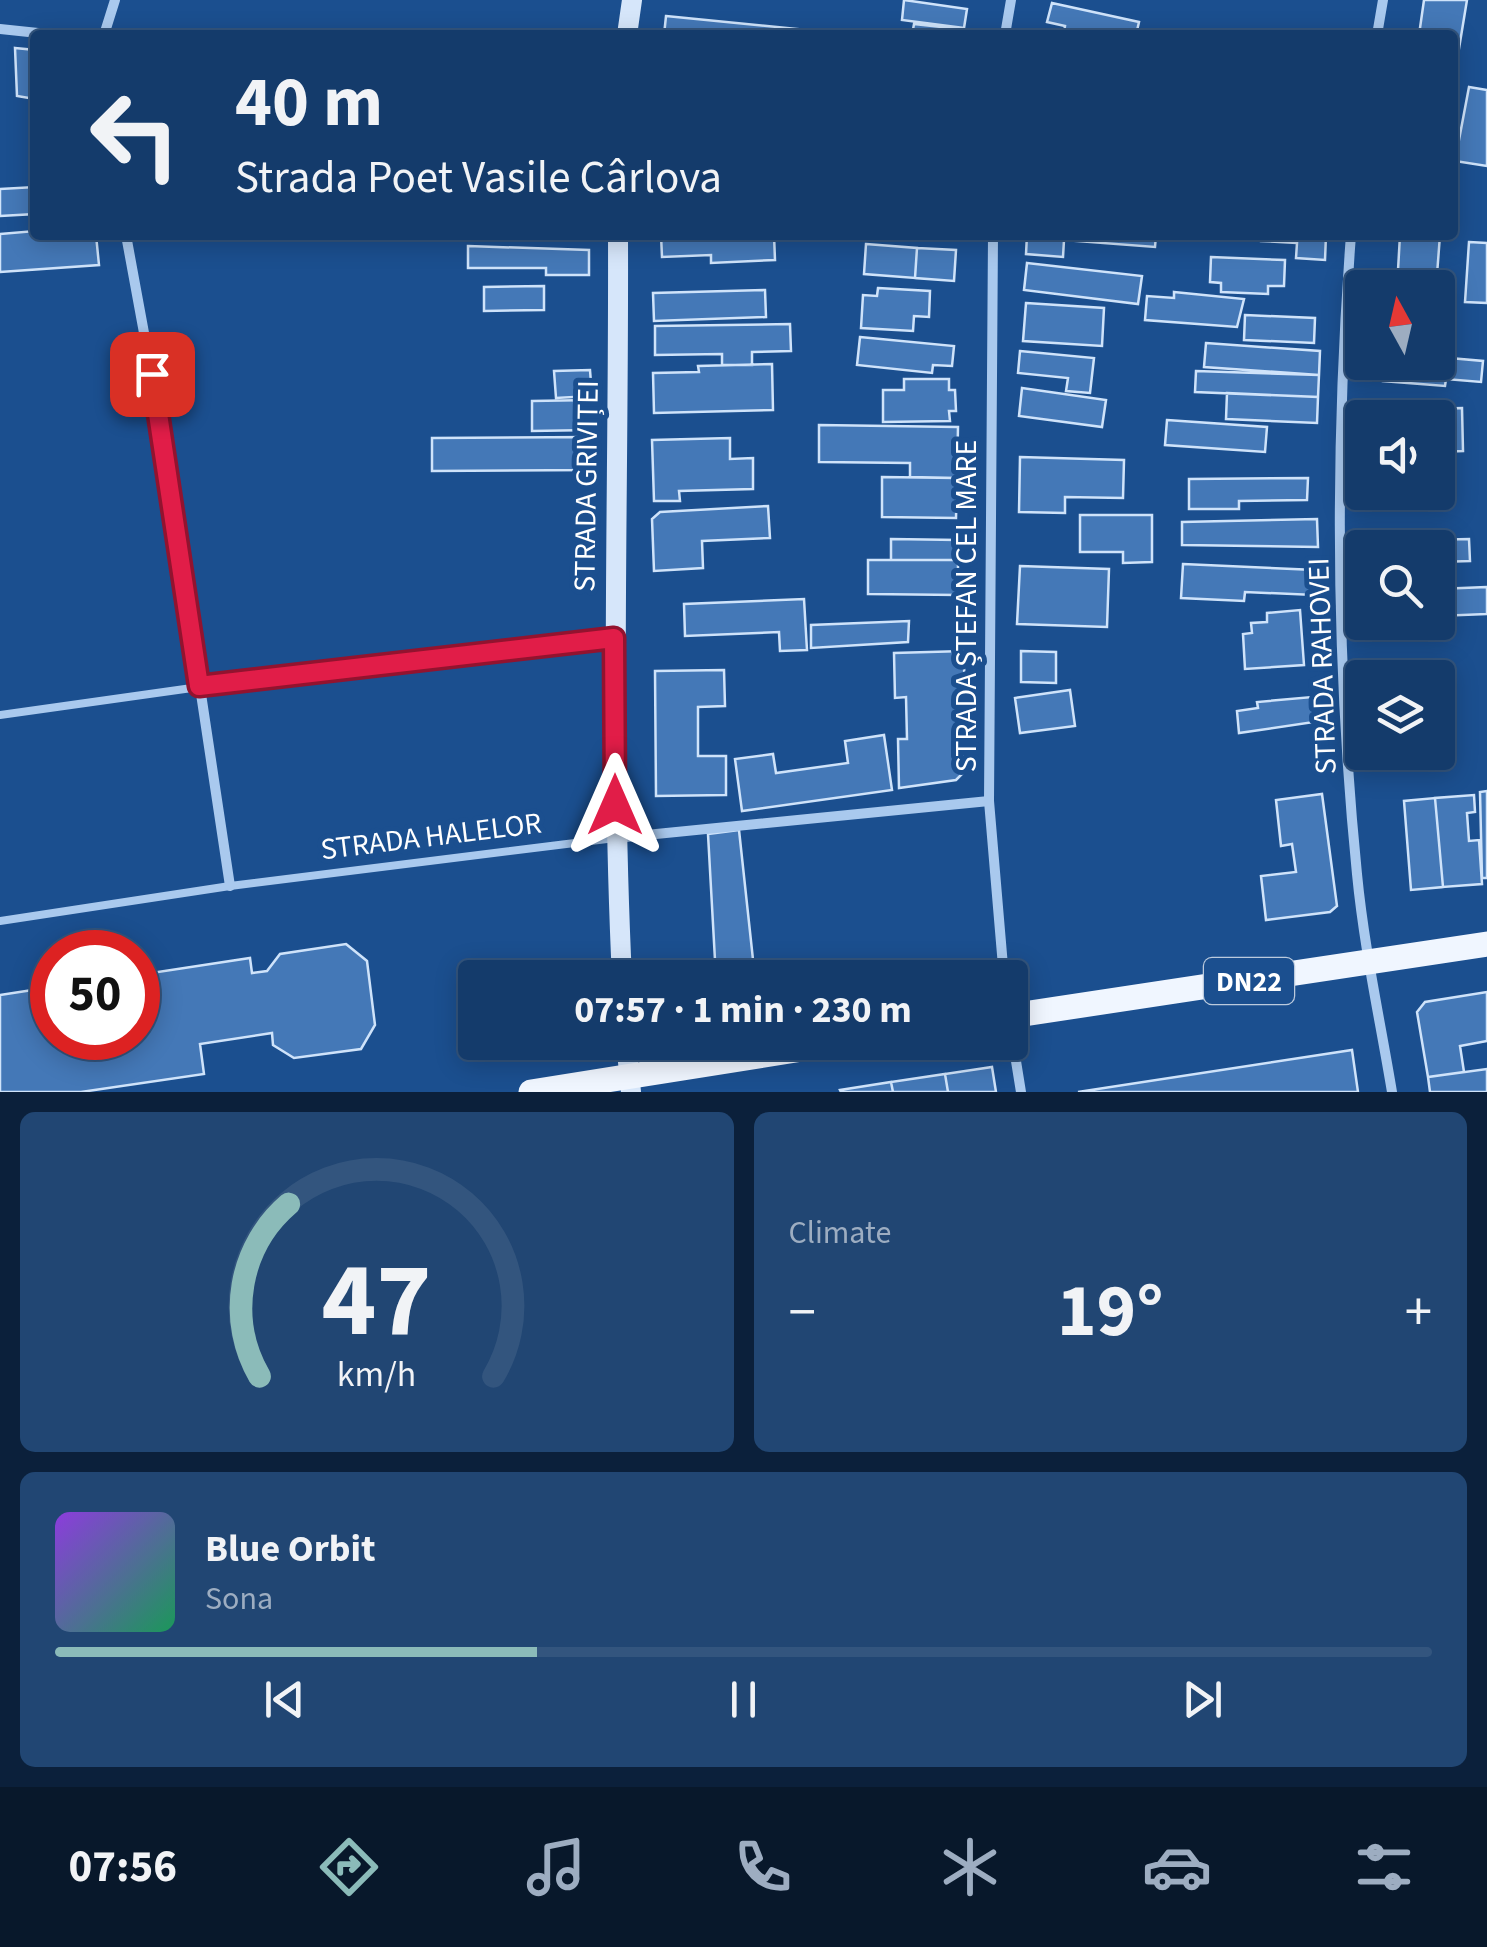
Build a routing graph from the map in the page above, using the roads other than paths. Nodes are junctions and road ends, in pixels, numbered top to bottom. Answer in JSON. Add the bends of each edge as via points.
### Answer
{"nodes":[{"id":1,"x":115,"y":0,"type":"edge"},
{"id":2,"x":632,"y":0,"type":"edge"},
{"id":3,"x":1011,"y":0,"type":"edge"},
{"id":4,"x":1382,"y":0,"type":"edge"},
{"id":5,"x":0,"y":29,"type":"edge"},
{"id":6,"x":106,"y":30,"type":"edge"},
{"id":7,"x":628,"y":30,"type":"edge"},
{"id":8,"x":1006,"y":30,"type":"edge"},
{"id":9,"x":1378,"y":30,"type":"edge"},
{"id":10,"x":30,"y":32,"type":"edge"},
{"id":11,"x":127,"y":240,"type":"edge"},
{"id":12,"x":618,"y":240,"type":"edge"},
{"id":13,"x":993,"y":240,"type":"edge"},
{"id":14,"x":1351,"y":240,"type":"edge"},
{"id":15,"x":614,"y":638,"type":"junction"},
{"id":16,"x":199,"y":686,"type":"junction"},
{"id":17,"x":0,"y":716,"type":"edge"},
{"id":18,"x":990,"y":801,"type":"junction"},
{"id":19,"x":615,"y":838,"type":"junction"},
{"id":20,"x":230,"y":886,"type":"junction"},
{"id":21,"x":0,"y":921,"type":"edge"},
{"id":22,"x":1487,"y":944,"type":"edge"},
{"id":23,"x":621,"y":960,"type":"edge"},
{"id":24,"x":1003,"y":960,"type":"edge"},
{"id":25,"x":1370,"y":963,"type":"junction"},
{"id":26,"x":1028,"y":1017,"type":"edge"},
{"id":27,"x":753,"y":1060,"type":"edge"},
{"id":28,"x":1017,"y":1060,"type":"edge"},
{"id":29,"x":630,"y":1084,"type":"edge"},
{"id":30,"x":531,"y":1092,"type":"edge"},
{"id":31,"x":1022,"y":1092,"type":"edge"},
{"id":32,"x":1392,"y":1092,"type":"edge"}],
"edges":[{"from":1,"to":6,"type":"street"},
{"from":2,"to":7,"type":"main road"},
{"from":3,"to":8,"type":"street"},
{"from":4,"to":9,"type":"street"},
{"from":5,"to":10,"type":"street"},
{"from":11,"to":16,"type":"street"},
{"from":12,"to":15,"type":"main road","name":"STRADA GRIVIȚEI"},
{"from":13,"to":18,"type":"street","name":"STRADA ȘTEFAN CEL MARE"},
{"from":14,"to":25,"type":"street","name":"STRADA RAHOVEI","via":[[1345,646],[1356,873]]},
{"from":15,"to":16,"type":"lane"},
{"from":15,"to":19,"type":"main road","name":"STRADA GRIVIȚEI"},
{"from":16,"to":17,"type":"lane"},
{"from":16,"to":20,"type":"street"},
{"from":18,"to":19,"type":"street","name":"STRADA HALELOR"},
{"from":18,"to":24,"type":"street","name":"STRADA ȘTEFAN CEL MARE"},
{"from":19,"to":20,"type":"lane","name":"STRADA HALELOR"},
{"from":19,"to":23,"type":"main road","name":"STRADA GRIVIȚEI"},
{"from":20,"to":21,"type":"lane","name":"STRADA HALELOR"},
{"from":22,"to":25,"type":"main road","number":"DN22"},
{"from":25,"to":26,"type":"main road","number":"DN22"},
{"from":25,"to":32,"type":"street","name":"STRADA RAHOVEI"},
{"from":27,"to":29,"type":"main road"},
{"from":28,"to":31,"type":"street"},
{"from":29,"to":30,"type":"main road"}]}
